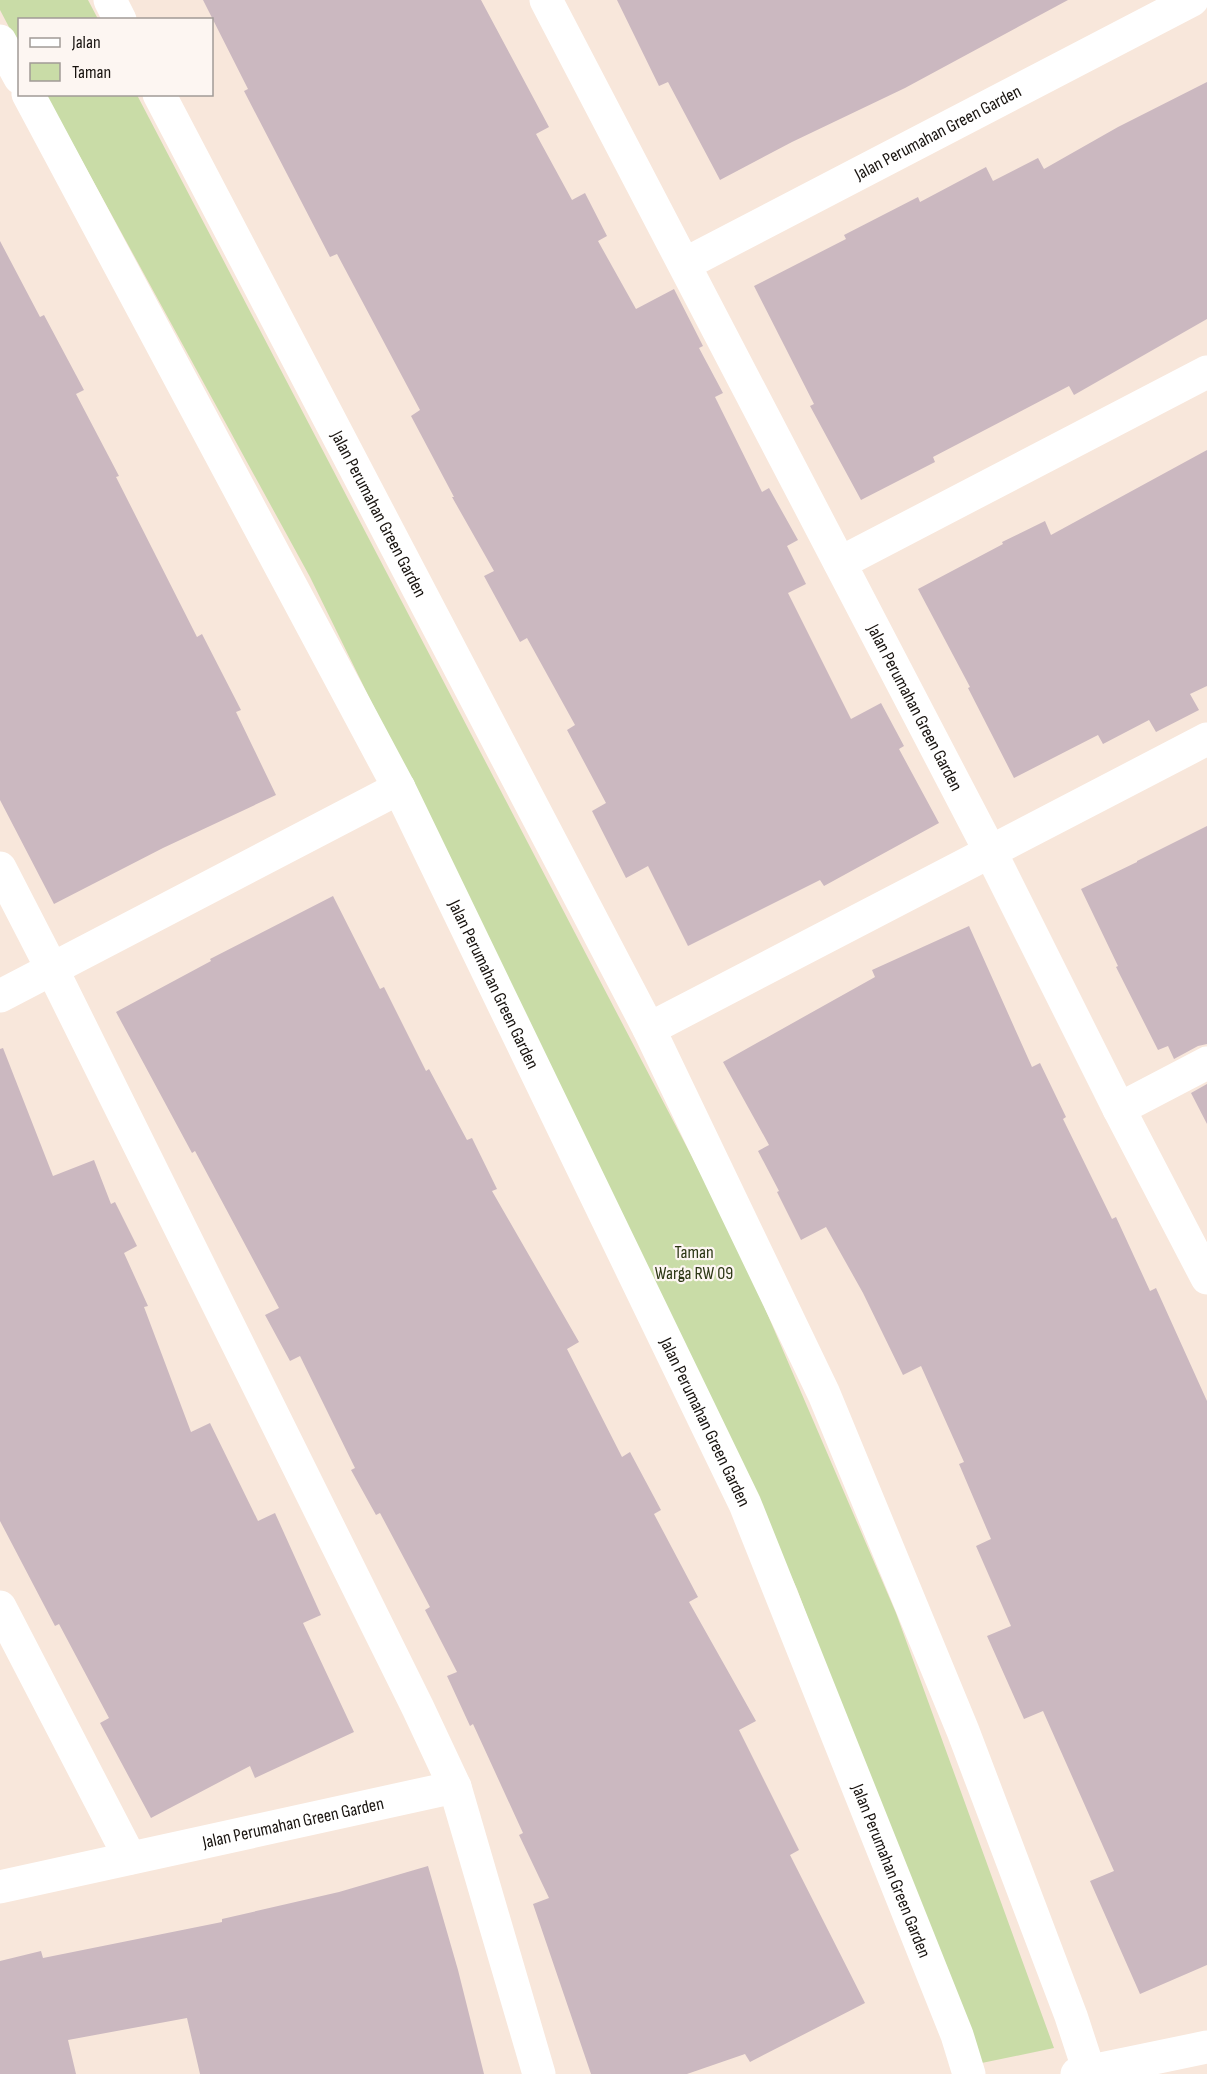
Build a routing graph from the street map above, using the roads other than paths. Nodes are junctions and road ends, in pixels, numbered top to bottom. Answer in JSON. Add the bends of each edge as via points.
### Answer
{"nodes":[{"id":1,"x":110,"y":0,"type":"edge"},
{"id":2,"x":546,"y":0,"type":"edge"},
{"id":3,"x":1192,"y":0,"type":"edge"},
{"id":4,"x":119,"y":18,"type":"edge"},
{"id":5,"x":0,"y":41,"type":"edge"},
{"id":6,"x":18,"y":74,"type":"edge"},
{"id":7,"x":29,"y":96,"type":"edge"},
{"id":8,"x":160,"y":96,"type":"edge"},
{"id":9,"x":685,"y":264,"type":"junction"},
{"id":10,"x":1207,"y":372,"type":"edge"},
{"id":11,"x":840,"y":563,"type":"junction"},
{"id":12,"x":1207,"y":739,"type":"edge"},
{"id":13,"x":399,"y":788,"type":"junction"},
{"id":14,"x":990,"y":852,"type":"junction"},
{"id":15,"x":0,"y":868,"type":"edge"},
{"id":16,"x":52,"y":969,"type":"junction"},
{"id":17,"x":0,"y":996,"type":"edge"},
{"id":18,"x":649,"y":1029,"type":"junction"},
{"id":19,"x":1207,"y":1063,"type":"edge"},
{"id":20,"x":1119,"y":1109,"type":"junction"},
{"id":21,"x":1207,"y":1278,"type":"edge"},
{"id":22,"x":0,"y":1607,"type":"edge"},
{"id":23,"x":455,"y":1787,"type":"junction"},
{"id":24,"x":130,"y":1858,"type":"junction"},
{"id":25,"x":0,"y":1887,"type":"edge"},
{"id":26,"x":1207,"y":2047,"type":"edge"},
{"id":27,"x":1086,"y":2073,"type":"edge"},
{"id":28,"x":539,"y":2074,"type":"edge"},
{"id":29,"x":969,"y":2074,"type":"edge"}],
"edges":[{"from":1,"to":4,"type":"street"},
{"from":2,"to":9,"type":"street","name":"Jalan Perumahan Green Garden"},
{"from":3,"to":9,"type":"street","name":"Jalan Perumahan Green Garden"},
{"from":5,"to":6,"type":"street"},
{"from":7,"to":13,"type":"street","name":"Jalan Perumahan Green Garden"},
{"from":8,"to":18,"type":"street","name":"Jalan Perumahan Green Garden"},
{"from":9,"to":11,"type":"street","name":"Jalan Perumahan Green Garden"},
{"from":10,"to":11,"type":"street"},
{"from":11,"to":14,"type":"street","name":"Jalan Perumahan Green Garden"},
{"from":12,"to":14,"type":"street"},
{"from":13,"to":16,"type":"street"},
{"from":13,"to":29,"type":"street","name":"Jalan Perumahan Green Garden","via":[[744,1504]]},
{"from":14,"to":18,"type":"street"},
{"from":14,"to":20,"type":"street","name":"Jalan Perumahan Green Garden"},
{"from":15,"to":16,"type":"street"},
{"from":16,"to":17,"type":"street"},
{"from":16,"to":23,"type":"street"},
{"from":18,"to":27,"type":"street","name":"Jalan Perumahan Green Garden","via":[[824,1394],[963,1731],[1067,2005]]},
{"from":19,"to":20,"type":"street"},
{"from":20,"to":21,"type":"street","name":"Jalan Perumahan Green Garden"},
{"from":22,"to":24,"type":"street"},
{"from":23,"to":24,"type":"street","name":"Jalan Perumahan Green Garden"},
{"from":23,"to":28,"type":"street"},
{"from":24,"to":25,"type":"street","name":"Jalan Perumahan Green Garden"},
{"from":26,"to":27,"type":"street"}]}
